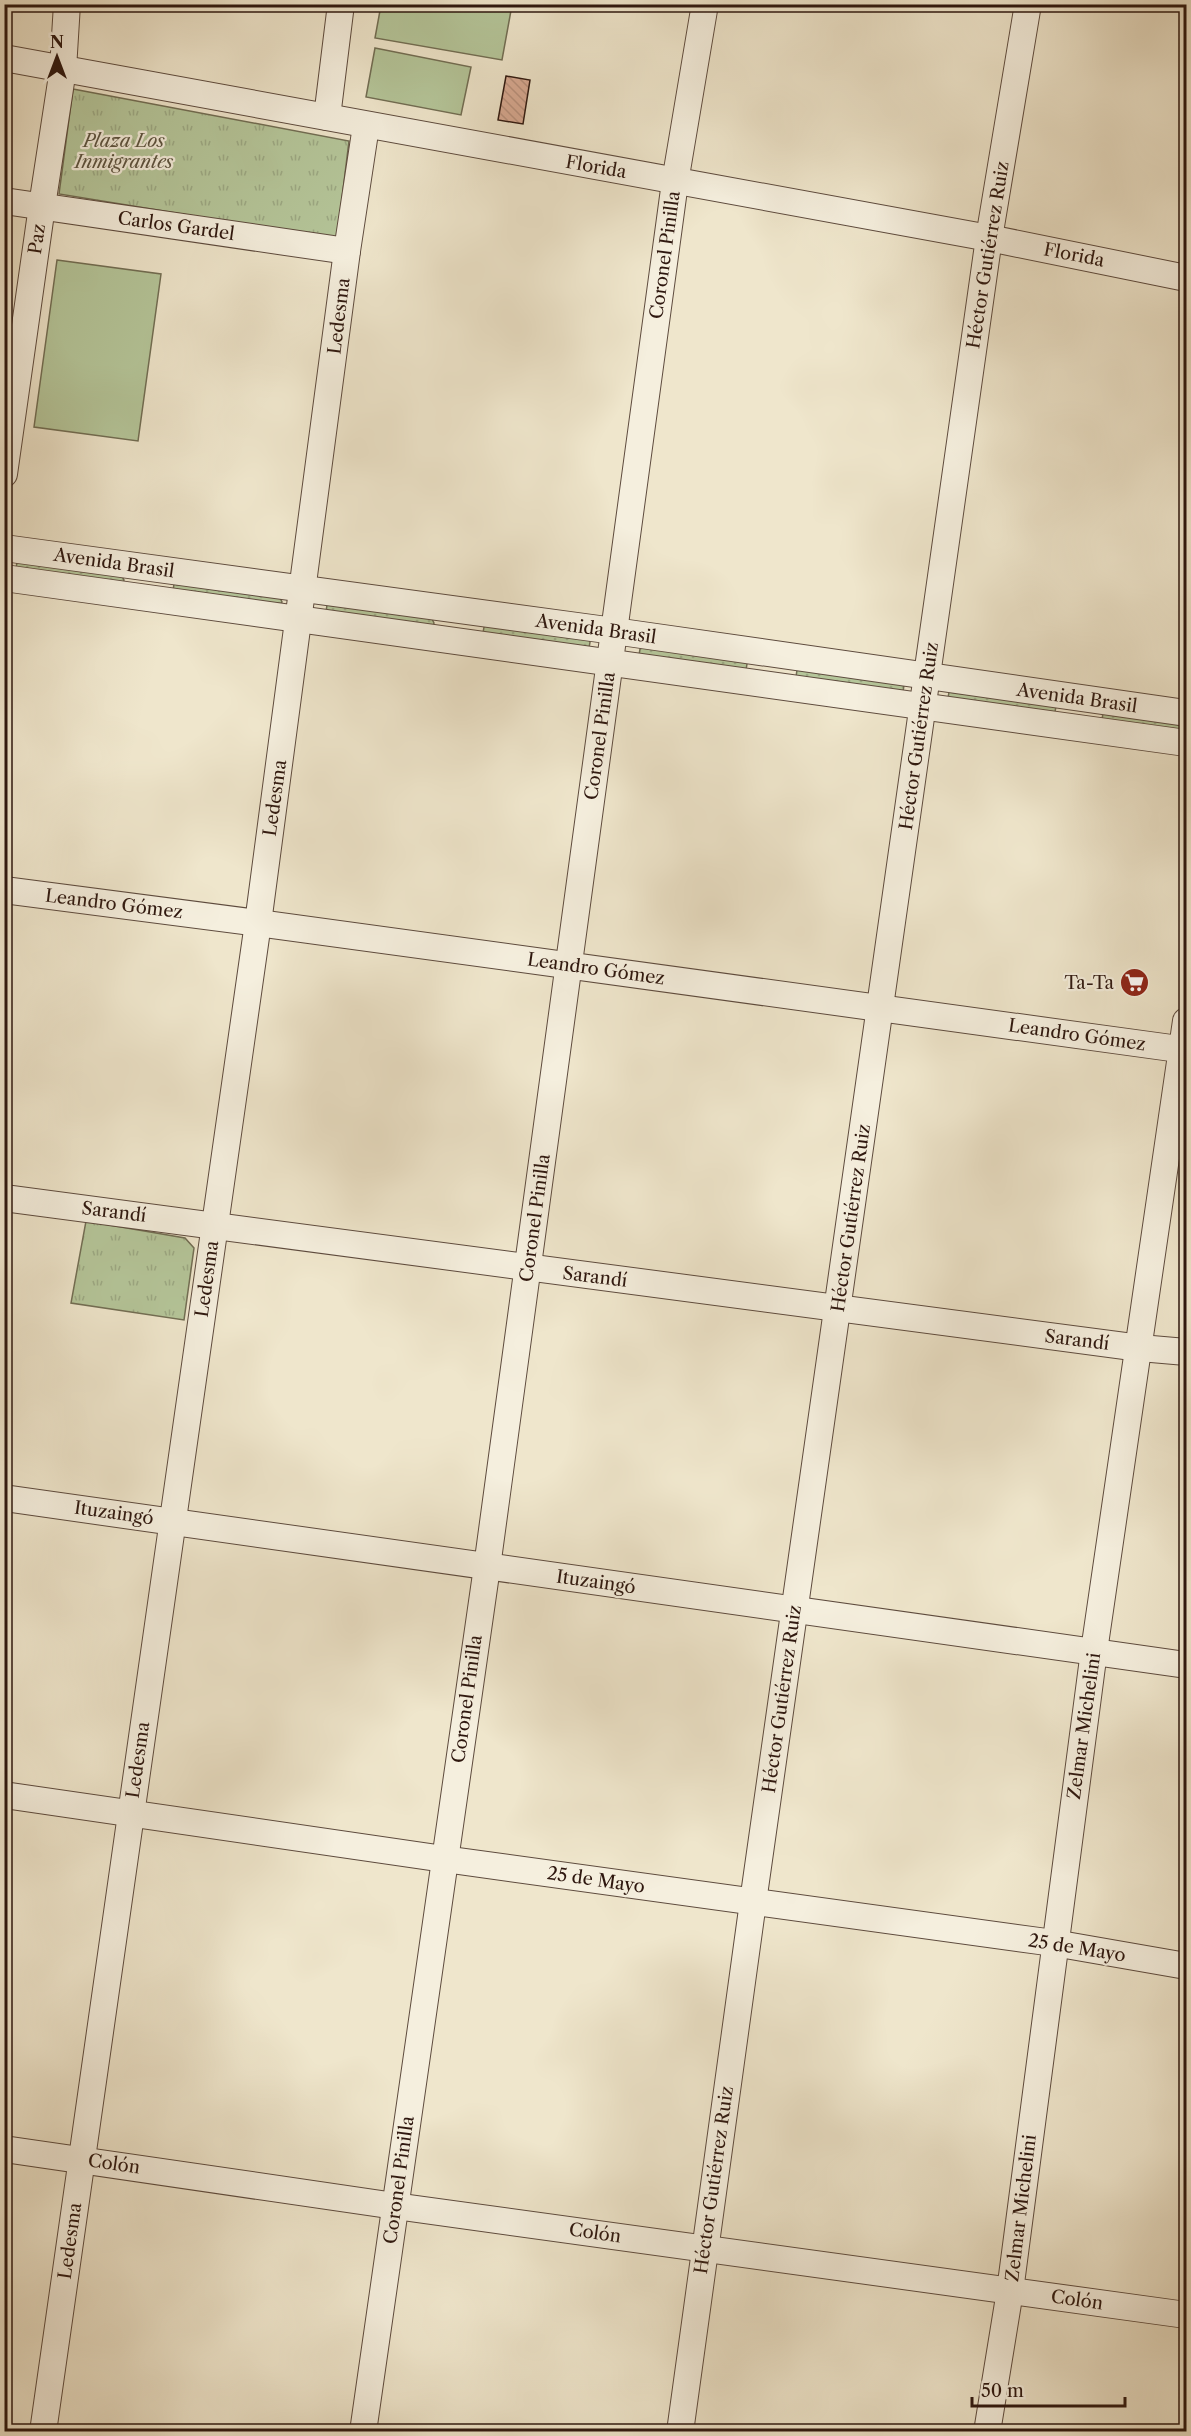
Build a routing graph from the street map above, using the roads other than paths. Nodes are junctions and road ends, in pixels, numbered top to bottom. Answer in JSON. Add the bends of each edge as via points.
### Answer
{"nodes":[{"id":1,"x":67,"y":4,"type":"edge"},
{"id":2,"x":341,"y":4,"type":"edge"},
{"id":3,"x":705,"y":4,"type":"edge"},
{"id":4,"x":1028,"y":4,"type":"edge"},
{"id":5,"x":4,"y":58,"type":"edge"},
{"id":6,"x":63,"y":69,"type":"junction"},
{"id":7,"x":327,"y":117,"type":"junction"},
{"id":8,"x":366,"y":126,"type":"junction"},
{"id":9,"x":675,"y":182,"type":"junction"},
{"id":10,"x":4,"y":201,"type":"edge"},
{"id":11,"x":42,"y":206,"type":"junction"},
{"id":12,"x":989,"y":238,"type":"junction"},
{"id":13,"x":347,"y":251,"type":"junction"},
{"id":14,"x":1186,"y":278,"type":"edge"},
{"id":15,"x":4,"y":474,"type":"edge"},
{"id":16,"x":4,"y":548,"type":"edge"},
{"id":17,"x":4,"y":578,"type":"edge"},
{"id":18,"x":303,"y":588,"type":"junction"},
{"id":19,"x":300,"y":619,"type":"junction"},
{"id":20,"x":614,"y":631,"type":"junction"},
{"id":21,"x":610,"y":663,"type":"junction"},
{"id":22,"x":927,"y":676,"type":"junction"},
{"id":23,"x":923,"y":707,"type":"junction"},
{"id":24,"x":1186,"y":714,"type":"edge"},
{"id":25,"x":1186,"y":743,"type":"edge"},
{"id":26,"x":4,"y":890,"type":"edge"},
{"id":27,"x":258,"y":923,"type":"junction"},
{"id":28,"x":570,"y":966,"type":"junction"},
{"id":29,"x":881,"y":1008,"type":"junction"},
{"id":30,"x":1186,"y":1021,"type":"edge"},
{"id":31,"x":1184,"y":1050,"type":"edge"},
{"id":32,"x":4,"y":1198,"type":"edge"},
{"id":33,"x":214,"y":1225,"type":"junction"},
{"id":34,"x":528,"y":1268,"type":"junction"},
{"id":35,"x":838,"y":1308,"type":"junction"},
{"id":36,"x":1140,"y":1348,"type":"junction"},
{"id":37,"x":1186,"y":1352,"type":"edge"},
{"id":38,"x":4,"y":1498,"type":"edge"},
{"id":39,"x":172,"y":1521,"type":"junction"},
{"id":40,"x":487,"y":1567,"type":"junction"},
{"id":41,"x":795,"y":1609,"type":"junction"},
{"id":42,"x":1094,"y":1651,"type":"junction"},
{"id":43,"x":1186,"y":1665,"type":"edge"},
{"id":44,"x":4,"y":1795,"type":"edge"},
{"id":45,"x":130,"y":1811,"type":"junction"},
{"id":46,"x":444,"y":1859,"type":"junction"},
{"id":47,"x":753,"y":1902,"type":"junction"},
{"id":48,"x":1054,"y":1943,"type":"junction"},
{"id":49,"x":1186,"y":1966,"type":"edge"},
{"id":50,"x":4,"y":2149,"type":"edge"},
{"id":51,"x":81,"y":2159,"type":"junction"},
{"id":52,"x":395,"y":2206,"type":"junction"},
{"id":53,"x":705,"y":2248,"type":"junction"},
{"id":54,"x":1010,"y":2291,"type":"junction"},
{"id":55,"x":1186,"y":2315,"type":"edge"},
{"id":56,"x":43,"y":2432,"type":"edge"},
{"id":57,"x":363,"y":2432,"type":"edge"},
{"id":58,"x":680,"y":2432,"type":"edge"},
{"id":59,"x":987,"y":2432,"type":"edge"}],
"edges":[{"from":1,"to":6,"type":"street","name":"Paz"},
{"from":2,"to":7,"type":"street"},
{"from":3,"to":9,"type":"street","name":"Coronel Pinilla"},
{"from":4,"to":12,"type":"street","name":"Héctor Gutiérrez Ruiz"},
{"from":5,"to":6,"type":"street","name":"Florida"},
{"from":6,"to":7,"type":"street","name":"Florida"},
{"from":6,"to":11,"type":"street","name":"Paz"},
{"from":7,"to":8,"type":"street","name":"Florida"},
{"from":8,"to":9,"type":"street","name":"Florida"},
{"from":8,"to":13,"type":"street","name":"Ledesma"},
{"from":9,"to":12,"type":"street","name":"Florida"},
{"from":9,"to":20,"type":"street","name":"Coronel Pinilla"},
{"from":10,"to":11,"type":"street","name":"Carlos Gardel"},
{"from":11,"to":13,"type":"street","name":"Carlos Gardel"},
{"from":11,"to":15,"type":"street","name":"Paz"},
{"from":12,"to":14,"type":"street","name":"Florida"},
{"from":12,"to":22,"type":"street","name":"Héctor Gutiérrez Ruiz"},
{"from":13,"to":18,"type":"street","name":"Ledesma"},
{"from":16,"to":18,"type":"street","name":"Avenida Brasil"},
{"from":17,"to":19,"type":"street","name":"Avenida Brasil"},
{"from":18,"to":19,"type":"street","name":"Ledesma"},
{"from":18,"to":20,"type":"street","name":"Avenida Brasil"},
{"from":19,"to":21,"type":"street","name":"Avenida Brasil"},
{"from":19,"to":27,"type":"street","name":"Ledesma"},
{"from":20,"to":21,"type":"street","name":"Coronel Pinilla"},
{"from":20,"to":22,"type":"street","name":"Avenida Brasil"},
{"from":21,"to":23,"type":"street","name":"Avenida Brasil"},
{"from":21,"to":28,"type":"street","name":"Coronel Pinilla"},
{"from":22,"to":23,"type":"street","name":"Héctor Gutiérrez Ruiz"},
{"from":22,"to":24,"type":"street","name":"Avenida Brasil"},
{"from":23,"to":25,"type":"street","name":"Avenida Brasil"},
{"from":23,"to":29,"type":"street","name":"Héctor Gutiérrez Ruiz"},
{"from":26,"to":27,"type":"street","name":"Leandro Gómez"},
{"from":27,"to":28,"type":"street","name":"Leandro Gómez"},
{"from":27,"to":33,"type":"street","name":"Ledesma"},
{"from":28,"to":29,"type":"street","name":"Leandro Gómez"},
{"from":28,"to":34,"type":"street","name":"Coronel Pinilla"},
{"from":29,"to":31,"type":"street","name":"Leandro Gómez"},
{"from":29,"to":35,"type":"street","name":"Héctor Gutiérrez Ruiz"},
{"from":30,"to":31,"type":"street","name":"Zelmar Michelini"},
{"from":31,"to":36,"type":"street","name":"Zelmar Michelini"},
{"from":32,"to":33,"type":"street","name":"Sarandí"},
{"from":33,"to":34,"type":"street","name":"Sarandí"},
{"from":33,"to":39,"type":"street","name":"Ledesma"},
{"from":34,"to":35,"type":"street","name":"Sarandí"},
{"from":34,"to":40,"type":"street","name":"Coronel Pinilla"},
{"from":35,"to":36,"type":"street","name":"Sarandí"},
{"from":35,"to":41,"type":"street","name":"Héctor Gutiérrez Ruiz"},
{"from":36,"to":37,"type":"street","name":"Sarandí"},
{"from":36,"to":42,"type":"street","name":"Zelmar Michelini"},
{"from":38,"to":39,"type":"street","name":"Ituzaingó"},
{"from":39,"to":40,"type":"street","name":"Ituzaingó"},
{"from":39,"to":45,"type":"street","name":"Ledesma"},
{"from":40,"to":41,"type":"street","name":"Ituzaingó"},
{"from":40,"to":46,"type":"street","name":"Coronel Pinilla"},
{"from":41,"to":42,"type":"street","name":"Ituzaingó"},
{"from":41,"to":47,"type":"street","name":"Héctor Gutiérrez Ruiz"},
{"from":42,"to":43,"type":"street","name":"Ituzaingó"},
{"from":42,"to":48,"type":"street","name":"Zelmar Michelini"},
{"from":44,"to":45,"type":"street","name":"25 de Mayo"},
{"from":45,"to":46,"type":"street","name":"25 de Mayo"},
{"from":45,"to":51,"type":"street","name":"Ledesma"},
{"from":46,"to":47,"type":"street","name":"25 de Mayo"},
{"from":46,"to":52,"type":"street","name":"Coronel Pinilla"},
{"from":47,"to":48,"type":"street","name":"25 de Mayo"},
{"from":47,"to":53,"type":"street","name":"Héctor Gutiérrez Ruiz"},
{"from":48,"to":49,"type":"street","name":"25 de Mayo"},
{"from":48,"to":54,"type":"street","name":"Zelmar Michelini"},
{"from":50,"to":51,"type":"street","name":"Colón"},
{"from":51,"to":52,"type":"street","name":"Colón"},
{"from":51,"to":56,"type":"street","name":"Ledesma"},
{"from":52,"to":53,"type":"street","name":"Colón"},
{"from":52,"to":57,"type":"street","name":"Coronel Pinilla"},
{"from":53,"to":54,"type":"street","name":"Colón"},
{"from":53,"to":58,"type":"street","name":"Héctor Gutiérrez Ruiz"},
{"from":54,"to":55,"type":"street","name":"Colón"},
{"from":54,"to":59,"type":"street","name":"Zelmar Michelini"}]}
